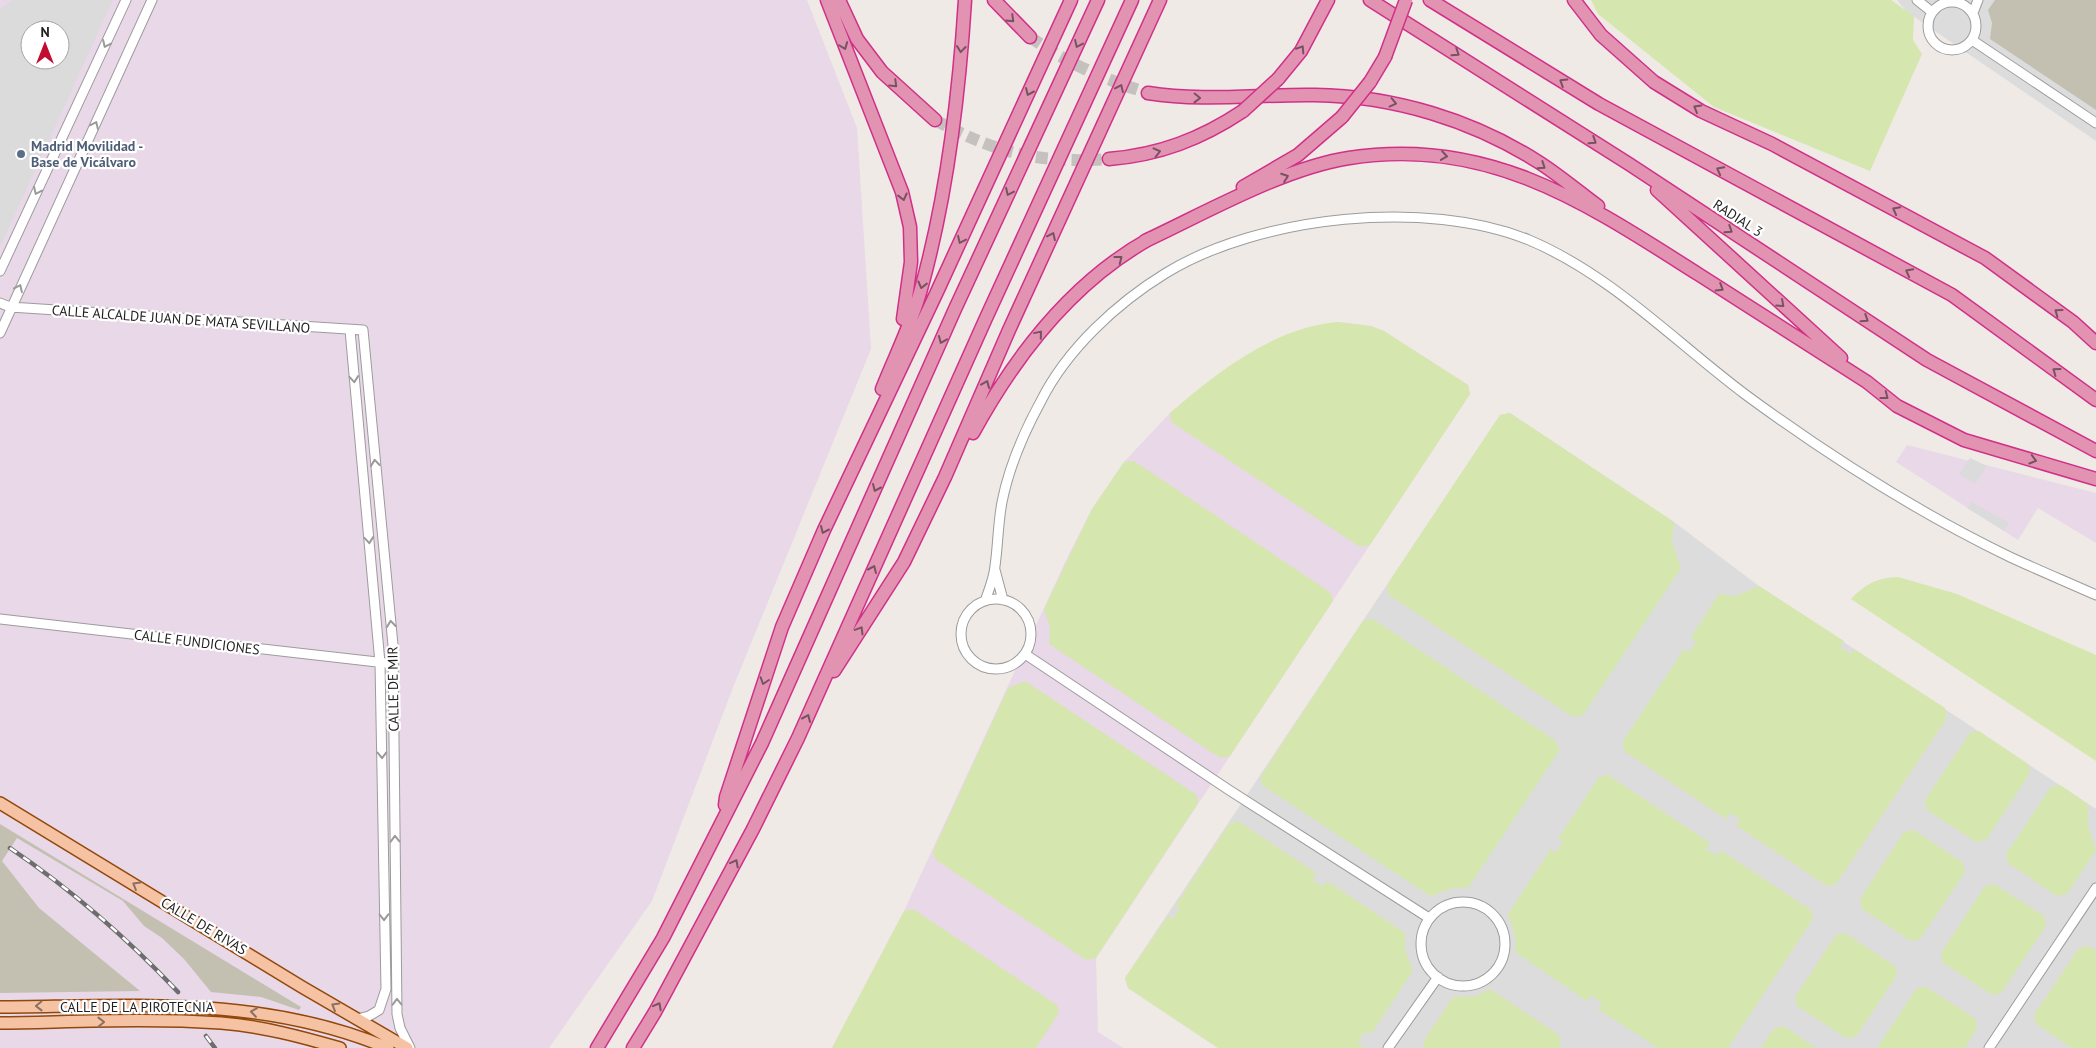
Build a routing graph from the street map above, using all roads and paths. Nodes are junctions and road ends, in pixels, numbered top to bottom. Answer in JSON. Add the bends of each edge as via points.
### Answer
{"nodes":[{"id":1,"x":126,"y":0,"type":"edge"},
{"id":2,"x":152,"y":0,"type":"edge"},
{"id":3,"x":827,"y":0,"type":"edge"},
{"id":4,"x":839,"y":0,"type":"edge"},
{"id":5,"x":965,"y":0,"type":"edge"},
{"id":6,"x":994,"y":0,"type":"edge"},
{"id":7,"x":1071,"y":0,"type":"edge"},
{"id":8,"x":1098,"y":0,"type":"edge"},
{"id":9,"x":1132,"y":0,"type":"edge"},
{"id":10,"x":1160,"y":0,"type":"edge"},
{"id":11,"x":1328,"y":0,"type":"edge"},
{"id":12,"x":1370,"y":0,"type":"edge"},
{"id":13,"x":1406,"y":0,"type":"edge"},
{"id":14,"x":1430,"y":0,"type":"edge"},
{"id":15,"x":1574,"y":0,"type":"edge"},
{"id":16,"x":1917,"y":0,"type":"edge"},
{"id":17,"x":1978,"y":0,"type":"edge"},
{"id":18,"x":1959,"y":1,"type":"edge"},
{"id":19,"x":1932,"y":12,"type":"junction"},
{"id":20,"x":1973,"y":14,"type":"junction"},
{"id":21,"x":1030,"y":37,"type":"tunnel mouth"},
{"id":22,"x":1972,"y":40,"type":"junction"},
{"id":23,"x":1148,"y":92,"type":"tunnel mouth"},
{"id":24,"x":935,"y":120,"type":"tunnel mouth"},
{"id":25,"x":2096,"y":123,"type":"edge"},
{"id":26,"x":1109,"y":160,"type":"tunnel mouth"},
{"id":27,"x":1629,"y":164,"type":"junction"},
{"id":28,"x":1145,"y":241,"type":"junction"},
{"id":29,"x":1649,"y":243,"type":"junction"},
{"id":30,"x":0,"y":271,"type":"edge"},
{"id":31,"x":0,"y":303,"type":"edge"},
{"id":32,"x":10,"y":307,"type":"junction"},
{"id":33,"x":350,"y":330,"type":"junction"},
{"id":34,"x":363,"y":330,"type":"joint"},
{"id":35,"x":0,"y":333,"type":"edge"},
{"id":36,"x":2096,"y":343,"type":"edge"},
{"id":37,"x":1867,"y":382,"type":"junction"},
{"id":38,"x":884,"y":384,"type":"junction"},
{"id":39,"x":2096,"y":400,"type":"edge"},
{"id":40,"x":2096,"y":451,"type":"edge"},
{"id":41,"x":946,"y":477,"type":"junction"},
{"id":42,"x":2096,"y":479,"type":"edge"},
{"id":43,"x":844,"y":485,"type":"junction"},
{"id":44,"x":995,"y":569,"type":"junction"},
{"id":45,"x":2096,"y":595,"type":"edge"},
{"id":46,"x":1003,"y":600,"type":"junction"},
{"id":47,"x":985,"y":601,"type":"junction"},
{"id":48,"x":0,"y":619,"type":"edge"},
{"id":49,"x":1025,"y":654,"type":"junction"},
{"id":50,"x":380,"y":663,"type":"junction"},
{"id":51,"x":393,"y":664,"type":"junction"},
{"id":52,"x":822,"y":684,"type":"junction"},
{"id":53,"x":0,"y":803,"type":"edge"},
{"id":54,"x":725,"y":815,"type":"junction"},
{"id":55,"x":2096,"y":888,"type":"edge"},
{"id":56,"x":1429,"y":918,"type":"junction"},
{"id":57,"x":1438,"y":977,"type":"junction"},
{"id":58,"x":0,"y":1007,"type":"edge"},
{"id":59,"x":357,"y":1019,"type":"junction"},
{"id":60,"x":0,"y":1023,"type":"edge"},
{"id":61,"x":340,"y":1048,"type":"edge"},
{"id":62,"x":388,"y":1048,"type":"edge"},
{"id":63,"x":408,"y":1048,"type":"edge"},
{"id":64,"x":597,"y":1048,"type":"edge"},
{"id":65,"x":633,"y":1048,"type":"edge"},
{"id":66,"x":1388,"y":1048,"type":"edge"},
{"id":67,"x":1990,"y":1048,"type":"edge"}],
"edges":[{"from":1,"to":30,"type":"street","one_way":true},
{"from":32,"to":2,"type":"street","one_way":true},
{"from":3,"to":38,"type":"highway","one_way":true,"via":[[893,166],[910,228],[907,298]]},
{"from":4,"to":24,"type":"highway","one_way":true,"via":[[857,39],[882,72]]},
{"from":5,"to":38,"type":"highway","one_way":true,"via":[[942,199],[920,291]]},
{"from":6,"to":21,"type":"highway","one_way":true},
{"from":7,"to":43,"type":"highway","one_way":true},
{"from":8,"to":54,"type":"highway","one_way":true,"via":[[955,309],[762,743]]},
{"from":52,"to":9,"type":"highway","one_way":true},
{"from":41,"to":10,"type":"highway","one_way":true,"via":[[1009,330]]},
{"from":26,"to":11,"type":"highway","one_way":true,"bridge":true,"via":[[1137,157],[1187,143],[1243,111],[1278,79],[1301,51]]},
{"from":12,"to":27,"type":"highway","name":"RADIAL 3","one_way":true},
{"from":13,"to":28,"type":"highway","bridge":true,"via":[[1385,57],[1342,118],[1298,155]]},
{"from":39,"to":14,"type":"highway","one_way":true,"via":[[1952,295],[1599,104]]},
{"from":36,"to":15,"type":"highway","one_way":true,"via":[[2073,322],[1985,258],[1772,144],[1701,111],[1654,82],[1601,35]]},
{"from":16,"to":19,"type":"street"},
{"from":17,"to":20,"type":"street"},
{"from":18,"to":19,"type":"street","via":[[1943,4]]},
{"from":18,"to":20,"type":"street"},
{"from":19,"to":22,"type":"street","via":[[1928,20],[1929,33],[1938,46],[1954,50]]},
{"from":20,"to":22,"type":"street","via":[[1976,27]]},
{"from":22,"to":25,"type":"street"},
{"from":23,"to":29,"type":"highway","one_way":true,"via":[[1176,97],[1314,95],[1372,98],[1417,109],[1505,143],[1540,164]]},
{"from":27,"to":37,"type":"highway","one_way":true},
{"from":27,"to":40,"type":"highway","name":"RADIAL 3","one_way":true,"via":[[1927,360]]},
{"from":28,"to":29,"type":"highway","one_way":true,"via":[[1281,178],[1348,158],[1401,153],[1473,160],[1508,170],[1548,185]]},
{"from":41,"to":28,"type":"highway","one_way":true,"via":[[1002,384],[1059,311],[1094,278]]},
{"from":29,"to":37,"type":"highway","one_way":true},
{"from":31,"to":32,"type":"street","name":"CALLE ALCALDE JUAN DE MATA SEVILLANO"},
{"from":32,"to":33,"type":"street","name":"CALLE ALCALDE JUAN DE MATA SEVILLANO"},
{"from":32,"to":35,"type":"street"},
{"from":33,"to":34,"type":"street","name":"CALLE ALCALDE JUAN DE MATA SEVILLANO"},
{"from":33,"to":50,"type":"street","name":"CALLE DE MIR","one_way":true},
{"from":51,"to":34,"type":"street","name":"CALLE DE MIR","one_way":true},
{"from":37,"to":42,"type":"highway","one_way":true,"via":[[1897,406],[1964,440]]},
{"from":38,"to":43,"type":"highway"},
{"from":52,"to":41,"type":"highway","one_way":true,"via":[[840,664],[874,605],[904,562]]},
{"from":43,"to":54,"type":"highway","one_way":true,"via":[[782,627],[726,797]]},
{"from":44,"to":45,"type":"street","via":[[1003,500],[1014,459],[1029,423],[1043,395],[1074,352],[1122,304],[1175,269],[1214,250],[1262,234],[1320,223],[1402,218],[1440,219],[1485,227],[1528,240],[1571,262],[1611,287],[1743,393],[1877,484],[1994,549]]},
{"from":44,"to":46,"type":"street"},
{"from":44,"to":47,"type":"street"},
{"from":46,"to":47,"type":"street"},
{"from":46,"to":49,"type":"street","via":[[1026,617],[1031,636]]},
{"from":47,"to":49,"type":"street","via":[[977,604],[964,618],[960,635],[965,652],[977,664],[997,670],[1010,667]]},
{"from":48,"to":50,"type":"street","name":"CALLE FUNDICIONES"},
{"from":49,"to":56,"type":"street"},
{"from":50,"to":51,"type":"street","name":"CALLE FUNDICIONES"},
{"from":50,"to":59,"type":"street","name":"CALLE DE MIR","one_way":true,"via":[[386,989],[379,1010]]},
{"from":63,"to":51,"type":"street","name":"CALLE DE MIR","one_way":true,"via":[[397,1014]]},
{"from":65,"to":52,"type":"highway","one_way":true,"via":[[753,829]]},
{"from":59,"to":53,"type":"main road","name":"CALLE DE RIVAS","one_way":true},
{"from":54,"to":64,"type":"highway","via":[[662,938]]},
{"from":55,"to":67,"type":"street"},
{"from":56,"to":57,"type":"street","via":[[1421,943],[1423,956]]},
{"from":56,"to":57,"type":"street","via":[[1449,904],[1472,903],[1494,915],[1505,940],[1498,966],[1478,983],[1464,986]]},
{"from":57,"to":66,"type":"street"},
{"from":62,"to":58,"type":"main road","name":"CALLE DE LA PIROTECNIA","one_way":true,"via":[[330,1028],[222,1007],[143,1004]]},
{"from":59,"to":63,"type":"main road","name":"CALLE DE RIVAS"},
{"from":60,"to":61,"type":"main road","name":"CALLE DE LA PIROTECNIA","one_way":true,"via":[[222,1023]]}]}
